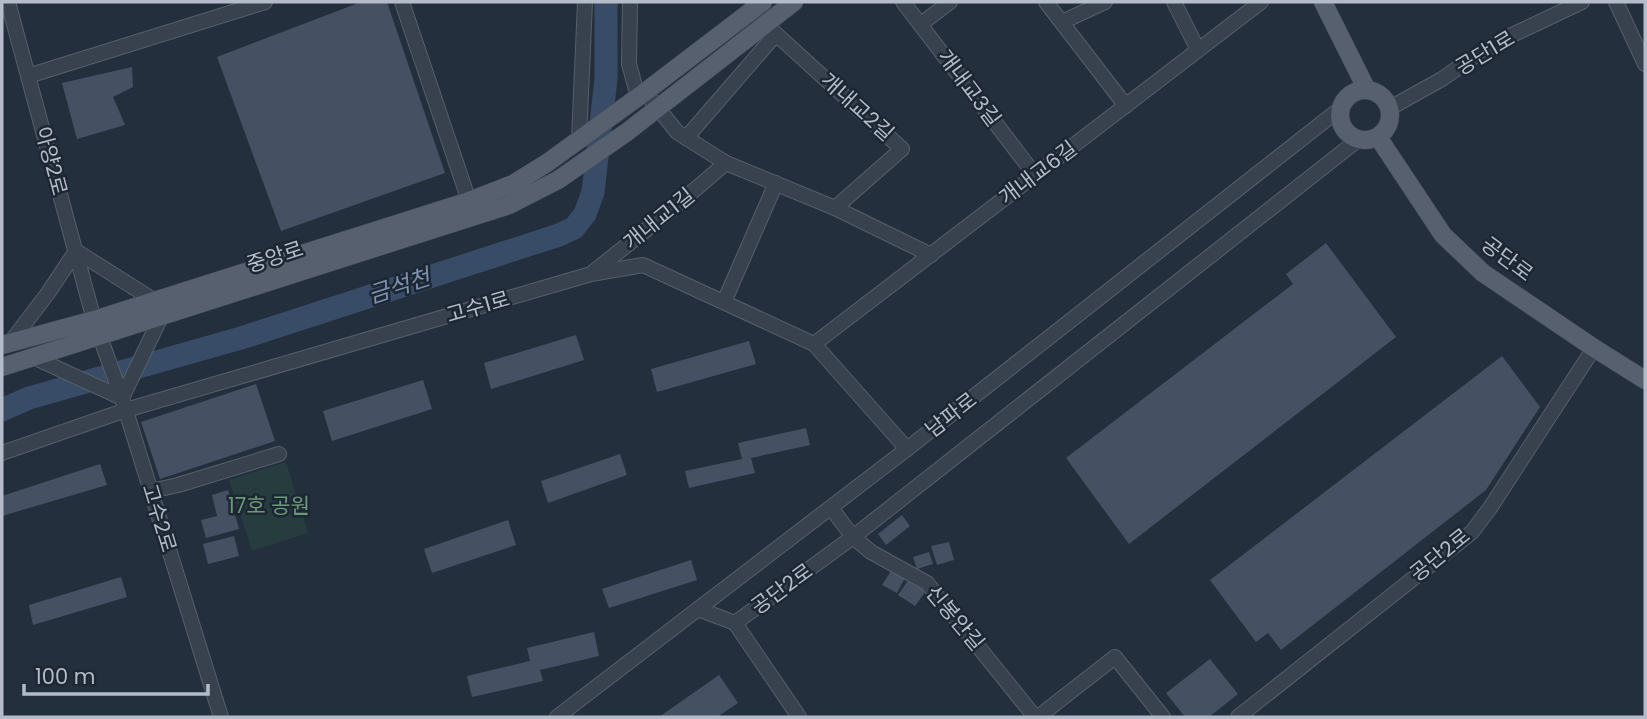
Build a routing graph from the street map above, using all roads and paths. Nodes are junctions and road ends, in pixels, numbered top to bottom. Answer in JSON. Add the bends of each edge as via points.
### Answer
{"nodes":[{"id":1,"x":8,"y":2,"type":"edge"},
{"id":2,"x":265,"y":2,"type":"edge"},
{"id":3,"x":402,"y":2,"type":"edge"},
{"id":4,"x":585,"y":2,"type":"edge"},
{"id":5,"x":630,"y":2,"type":"edge"},
{"id":6,"x":763,"y":2,"type":"edge"},
{"id":7,"x":794,"y":2,"type":"edge"},
{"id":8,"x":903,"y":2,"type":"edge"},
{"id":9,"x":950,"y":2,"type":"edge"},
{"id":10,"x":1046,"y":2,"type":"edge"},
{"id":11,"x":1105,"y":2,"type":"edge"},
{"id":12,"x":1174,"y":2,"type":"edge"},
{"id":13,"x":1261,"y":2,"type":"edge"},
{"id":14,"x":1323,"y":2,"type":"edge"},
{"id":15,"x":1582,"y":2,"type":"edge"},
{"id":16,"x":1616,"y":2,"type":"edge"},
{"id":17,"x":1062,"y":22,"type":"junction"},
{"id":18,"x":921,"y":24,"type":"junction"},
{"id":19,"x":770,"y":29,"type":"junction"},
{"id":20,"x":1198,"y":50,"type":"junction"},
{"id":21,"x":1645,"y":64,"type":"edge"},
{"id":22,"x":28,"y":76,"type":"junction"},
{"id":23,"x":1367,"y":90,"type":"junction"},
{"id":24,"x":642,"y":95,"type":"junction"},
{"id":25,"x":1126,"y":106,"type":"junction"},
{"id":26,"x":657,"y":107,"type":"junction"},
{"id":27,"x":1341,"y":108,"type":"junction"},
{"id":28,"x":1390,"y":108,"type":"junction"},
{"id":29,"x":1378,"y":137,"type":"junction"},
{"id":30,"x":686,"y":138,"type":"junction"},
{"id":31,"x":579,"y":139,"type":"junction"},
{"id":32,"x":1359,"y":139,"type":"junction"},
{"id":33,"x":726,"y":163,"type":"junction"},
{"id":34,"x":1035,"y":175,"type":"junction"},
{"id":35,"x":776,"y":183,"type":"junction"},
{"id":36,"x":469,"y":201,"type":"junction"},
{"id":37,"x":835,"y":208,"type":"junction"},
{"id":38,"x":76,"y":251,"type":"junction"},
{"id":39,"x":931,"y":255,"type":"junction"},
{"id":40,"x":591,"y":274,"type":"junction"},
{"id":41,"x":724,"y":303,"type":"junction"},
{"id":42,"x":158,"y":309,"type":"junction"},
{"id":43,"x":100,"y":336,"type":"junction"},
{"id":44,"x":6,"y":344,"type":"edge"},
{"id":45,"x":814,"y":344,"type":"junction"},
{"id":46,"x":1594,"y":348,"type":"junction"},
{"id":47,"x":33,"y":357,"type":"junction"},
{"id":48,"x":2,"y":367,"type":"edge"},
{"id":49,"x":1645,"y":380,"type":"edge"},
{"id":50,"x":124,"y":404,"type":"junction"},
{"id":51,"x":907,"y":449,"type":"junction"},
{"id":52,"x":2,"y":453,"type":"edge"},
{"id":53,"x":279,"y":454,"type":"dead end"},
{"id":54,"x":151,"y":491,"type":"junction"},
{"id":55,"x":831,"y":508,"type":"junction"},
{"id":56,"x":852,"y":537,"type":"junction"},
{"id":57,"x":698,"y":609,"type":"junction"},
{"id":58,"x":735,"y":623,"type":"junction"},
{"id":59,"x":221,"y":717,"type":"edge"},
{"id":60,"x":557,"y":717,"type":"edge"},
{"id":61,"x":799,"y":717,"type":"edge"},
{"id":62,"x":1036,"y":717,"type":"edge"},
{"id":63,"x":1163,"y":717,"type":"edge"},
{"id":64,"x":1238,"y":717,"type":"edge"}],
"edges":[{"from":1,"to":22,"type":"street","name":"아양2로"},
{"from":2,"to":22,"type":"street"},
{"from":3,"to":36,"type":"street"},
{"from":4,"to":31,"type":"street"},
{"from":5,"to":24,"type":"street","via":[[629,64]]},
{"from":6,"to":24,"type":"main road"},
{"from":7,"to":19,"type":"main road"},
{"from":8,"to":18,"type":"street","name":"개내교3길"},
{"from":9,"to":18,"type":"street"},
{"from":10,"to":17,"type":"street"},
{"from":11,"to":17,"type":"street"},
{"from":12,"to":20,"type":"street"},
{"from":13,"to":20,"type":"street","name":"개내교6길"},
{"from":14,"to":23,"type":"main road"},
{"from":15,"to":28,"type":"street","name":"공단1로","via":[[1512,35]]},
{"from":16,"to":21,"type":"street"},
{"from":17,"to":25,"type":"street"},
{"from":18,"to":34,"type":"street","name":"개내교3길"},
{"from":19,"to":26,"type":"main road"},
{"from":19,"to":30,"type":"street"},
{"from":19,"to":37,"type":"street","name":"개내교2길","via":[[902,149]]},
{"from":20,"to":25,"type":"street","name":"개내교6길"},
{"from":22,"to":38,"type":"street","name":"아양2로"},
{"from":23,"to":27,"type":"main road","via":[[1353,93]]},
{"from":23,"to":28,"type":"main road","via":[[1384,97]]},
{"from":24,"to":26,"type":"street"},
{"from":24,"to":31,"type":"main road","name":"중앙로"},
{"from":25,"to":34,"type":"street","name":"개내교6길"},
{"from":26,"to":30,"type":"street"},
{"from":26,"to":42,"type":"main road","name":"중앙로","via":[[558,180],[509,205]]},
{"from":27,"to":32,"type":"main road","via":[[1343,128]]},
{"from":27,"to":51,"type":"street","name":"남파로"},
{"from":28,"to":29,"type":"main road","via":[[1388,127]]},
{"from":29,"to":32,"type":"main road"},
{"from":29,"to":46,"type":"main road","name":"공단로","via":[[1443,235],[1483,273]]},
{"from":30,"to":33,"type":"street"},
{"from":31,"to":36,"type":"main road","name":"중앙로","via":[[513,184]]},
{"from":32,"to":56,"type":"street","name":"공단2로"},
{"from":33,"to":35,"type":"street"},
{"from":33,"to":40,"type":"street","name":"개내교1길"},
{"from":34,"to":39,"type":"street","name":"개내교6길"},
{"from":35,"to":37,"type":"street"},
{"from":35,"to":41,"type":"street"},
{"from":36,"to":42,"type":"main road","name":"중앙로"},
{"from":37,"to":39,"type":"street"},
{"from":38,"to":42,"type":"street"},
{"from":38,"to":43,"type":"street","name":"아양2로"},
{"from":38,"to":44,"type":"street"},
{"from":39,"to":45,"type":"street","name":"개내교6길"},
{"from":40,"to":41,"type":"street","name":"고수1로","via":[[643,265]]},
{"from":40,"to":50,"type":"street","name":"고수1로"},
{"from":41,"to":45,"type":"street","name":"고수1로"},
{"from":42,"to":43,"type":"main road","name":"중앙로"},
{"from":42,"to":50,"type":"street","via":[[153,334]]},
{"from":43,"to":44,"type":"main road","name":"중앙로"},
{"from":43,"to":47,"type":"main road","name":"중앙로"},
{"from":43,"to":50,"type":"street","name":"고수2로"},
{"from":45,"to":51,"type":"street","name":"고수1로"},
{"from":46,"to":49,"type":"main road","name":"공단로"},
{"from":46,"to":64,"type":"street","name":"공단2로","via":[[1472,532]]},
{"from":47,"to":48,"type":"main road","name":"중앙로"},
{"from":47,"to":50,"type":"street"},
{"from":50,"to":52,"type":"street","name":"고수1로"},
{"from":50,"to":54,"type":"street","name":"고수2로"},
{"from":51,"to":55,"type":"street","name":"남파로"},
{"from":53,"to":54,"type":"street"},
{"from":54,"to":59,"type":"street","name":"고수2로"},
{"from":55,"to":56,"type":"street","name":"신봉안길"},
{"from":55,"to":57,"type":"street","name":"남파로"},
{"from":56,"to":58,"type":"street","name":"공단2로"},
{"from":56,"to":62,"type":"street","name":"신봉안길","via":[[927,583]]},
{"from":57,"to":58,"type":"street"},
{"from":57,"to":60,"type":"street","name":"남파로"},
{"from":58,"to":61,"type":"street","name":"공단2로"},
{"from":62,"to":63,"type":"street","via":[[1115,657]]}]}
